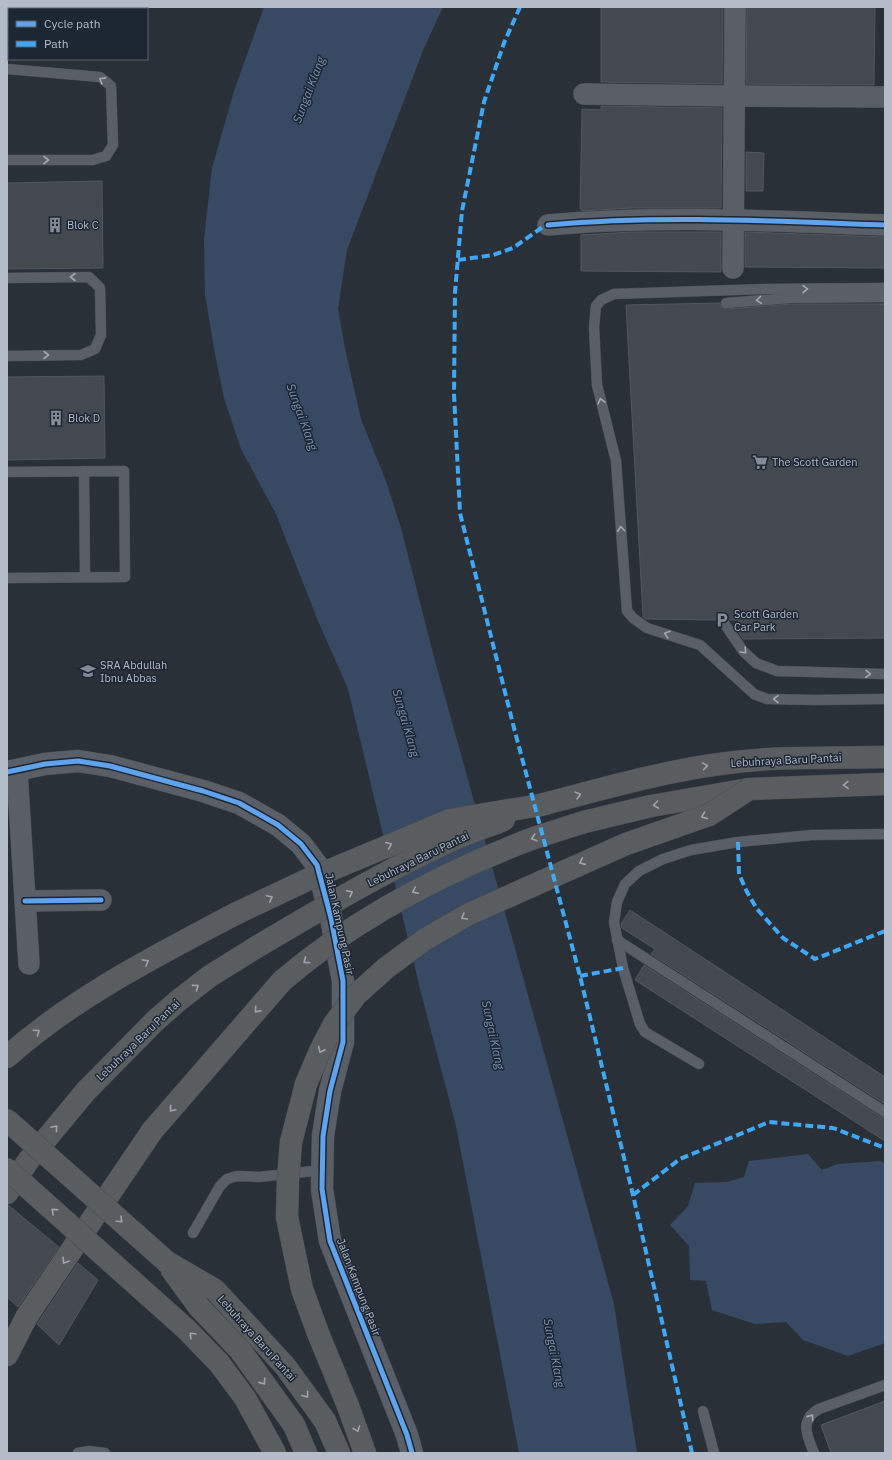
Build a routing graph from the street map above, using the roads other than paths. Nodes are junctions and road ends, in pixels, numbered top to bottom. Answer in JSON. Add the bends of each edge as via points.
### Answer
{"nodes":[{"id":1,"x":735,"y":7,"type":"edge"},
{"id":2,"x":7,"y":69,"type":"edge"},
{"id":3,"x":584,"y":94,"type":"dead end"},
{"id":4,"x":734,"y":96,"type":"junction"},
{"id":5,"x":885,"y":97,"type":"edge"},
{"id":6,"x":7,"y":160,"type":"edge"},
{"id":7,"x":733,"y":219,"type":"junction"},
{"id":8,"x":885,"y":224,"type":"edge"},
{"id":9,"x":548,"y":225,"type":"dead end"},
{"id":10,"x":733,"y":268,"type":"dead end"},
{"id":11,"x":7,"y":278,"type":"edge"},
{"id":12,"x":885,"y":288,"type":"edge"},
{"id":13,"x":885,"y":297,"type":"edge"},
{"id":14,"x":726,"y":303,"type":"dead end"},
{"id":15,"x":7,"y":356,"type":"edge"},
{"id":16,"x":84,"y":471,"type":"junction"},
{"id":17,"x":7,"y":472,"type":"edge"},
{"id":18,"x":85,"y":577,"type":"junction"},
{"id":19,"x":7,"y":578,"type":"edge"},
{"id":20,"x":722,"y":620,"type":"dead end"},
{"id":21,"x":885,"y":674,"type":"edge"},
{"id":22,"x":885,"y":699,"type":"edge"},
{"id":23,"x":885,"y":757,"type":"edge"},
{"id":24,"x":12,"y":771,"type":"edge"},
{"id":25,"x":885,"y":784,"type":"edge"},
{"id":26,"x":749,"y":789,"type":"junction"},
{"id":27,"x":540,"y":805,"type":"junction"},
{"id":28,"x":885,"y":834,"type":"edge"},
{"id":29,"x":101,"y":900,"type":"dead end"},
{"id":30,"x":26,"y":901,"type":"junction"},
{"id":31,"x":617,"y":940,"type":"junction"},
{"id":32,"x":30,"y":964,"type":"dead end"},
{"id":33,"x":7,"y":1057,"type":"edge"},
{"id":34,"x":699,"y":1064,"type":"dead end"},
{"id":35,"x":885,"y":1112,"type":"edge"},
{"id":36,"x":7,"y":1120,"type":"edge"},
{"id":37,"x":7,"y":1169,"type":"edge"},
{"id":38,"x":322,"y":1170,"type":"junction"},
{"id":39,"x":7,"y":1193,"type":"edge"},
{"id":40,"x":193,"y":1233,"type":"dead end"},
{"id":41,"x":167,"y":1262,"type":"junction"},
{"id":42,"x":7,"y":1355,"type":"edge"},
{"id":43,"x":885,"y":1385,"type":"edge"},
{"id":44,"x":703,"y":1411,"type":"dead end"},
{"id":45,"x":78,"y":1453,"type":"edge"},
{"id":46,"x":105,"y":1453,"type":"edge"},
{"id":47,"x":275,"y":1453,"type":"edge"},
{"id":48,"x":306,"y":1453,"type":"edge"},
{"id":49,"x":339,"y":1453,"type":"edge"},
{"id":50,"x":365,"y":1453,"type":"edge"},
{"id":51,"x":412,"y":1453,"type":"edge"},
{"id":52,"x":714,"y":1453,"type":"edge"},
{"id":53,"x":814,"y":1453,"type":"edge"}],
"edges":[{"from":1,"to":4,"type":"street"},
{"from":6,"to":2,"type":"lane","one_way":true,"via":[[94,160],[106,156],[113,145],[111,86],[100,77]]},
{"from":3,"to":4,"type":"street"},
{"from":4,"to":5,"type":"street"},
{"from":4,"to":7,"type":"street"},
{"from":7,"to":8,"type":"street"},
{"from":7,"to":9,"type":"street","via":[[596,221]]},
{"from":7,"to":10,"type":"street"},
{"from":15,"to":11,"type":"lane","one_way":true,"via":[[81,355],[95,349],[101,335],[100,288],[89,277]]},
{"from":22,"to":12,"type":"lane","one_way":true,"via":[[767,699],[754,694],[700,645],[648,628],[633,618],[627,610],[616,461],[598,385],[594,327],[596,306],[601,300],[614,294]]},
{"from":13,"to":14,"type":"lane","one_way":true,"via":[[791,298]]},
{"from":16,"to":17,"type":"lane"},
{"from":16,"to":18,"type":"lane"},
{"from":16,"to":18,"type":"lane","via":[[124,471],[125,577]]},
{"from":18,"to":19,"type":"lane"},
{"from":20,"to":21,"type":"lane","one_way":true,"via":[[743,651],[756,663],[778,671]]},
{"from":27,"to":23,"type":"highway","name":"Lebuhraya Baru Pantai","one_way":true,"via":[[632,780],[728,763],[781,758]]},
{"from":24,"to":30,"type":"street"},
{"from":24,"to":38,"type":"street","name":"Jalan Kampung Pasir","via":[[78,761],[110,766],[239,803],[278,825],[301,844],[317,865],[331,918],[342,981],[343,1042],[330,1091],[323,1136]]},
{"from":25,"to":26,"type":"highway","one_way":true},
{"from":26,"to":42,"type":"highway","one_way":true,"bridge":true,"via":[[650,806],[584,822],[492,854],[409,894],[351,928],[303,963],[282,981],[152,1131],[28,1316]]},
{"from":26,"to":50,"type":"highway","one_way":true,"bridge":true,"via":[[709,815],[626,844],[469,914],[424,940],[386,968],[356,996],[334,1024],[306,1084],[290,1142],[288,1217],[302,1289]]},
{"from":33,"to":27,"type":"highway","one_way":true,"bridge":true,"via":[[26,1040],[92,994],[156,956],[235,914],[309,879],[450,820]]},
{"from":39,"to":27,"type":"highway","name":"Lebuhraya Baru Pantai","one_way":true,"bridge":true,"via":[[28,1161],[86,1091],[155,1021],[210,976],[340,898],[415,859],[451,841]]},
{"from":28,"to":31,"type":"lane","via":[[812,835],[738,842],[691,850],[663,859],[639,871],[625,884],[617,902],[614,922]]},
{"from":29,"to":30,"type":"street"},
{"from":30,"to":32,"type":"street"},
{"from":31,"to":34,"type":"lane","via":[[640,1024],[645,1032]]},
{"from":31,"to":35,"type":"lane"},
{"from":36,"to":41,"type":"highway","name":"Lebuhraya Baru Pantai","one_way":true,"bridge":true},
{"from":47,"to":37,"type":"highway","one_way":true,"bridge":true,"via":[[245,1398],[219,1363],[186,1329]]},
{"from":38,"to":40,"type":"lane","via":[[260,1177],[237,1176],[227,1179],[220,1186]]},
{"from":38,"to":51,"type":"street","name":"Jalan Kampung Pasir","via":[[322,1189],[330,1241]]},
{"from":41,"to":48,"type":"highway","name":"Lebuhraya Baru Pantai","one_way":true,"via":[[199,1307],[240,1350],[294,1425]]},
{"from":41,"to":49,"type":"highway","name":"Lebuhraya Baru Pantai","one_way":true,"via":[[215,1290],[285,1366],[325,1421]]},
{"from":53,"to":43,"type":"lane","one_way":true,"via":[[806,1426],[812,1412]]},
{"from":44,"to":52,"type":"lane"},
{"from":45,"to":46,"type":"lane"}]}
